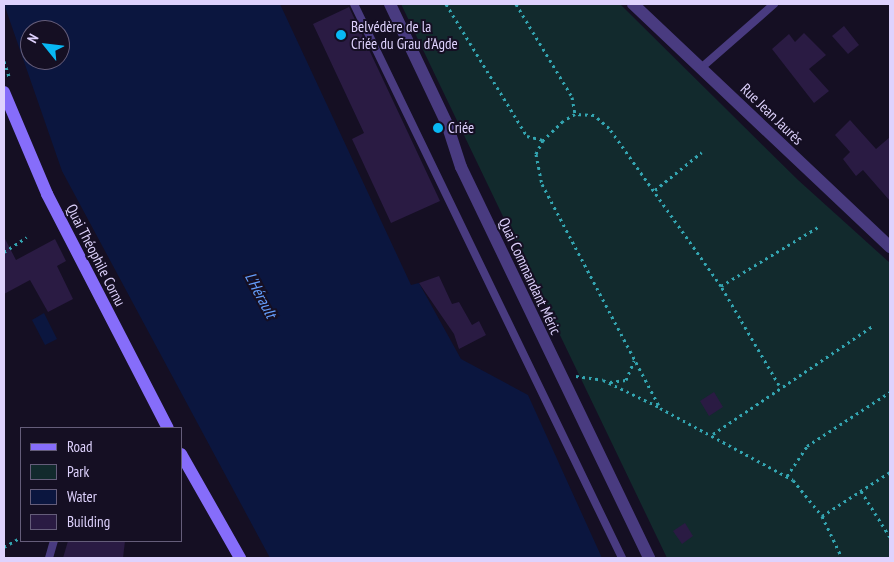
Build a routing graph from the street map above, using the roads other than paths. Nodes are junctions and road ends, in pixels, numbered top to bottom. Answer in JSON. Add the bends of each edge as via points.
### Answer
{"nodes":[{"id":1,"x":354,"y":4,"type":"edge"},
{"id":2,"x":390,"y":4,"type":"edge"},
{"id":3,"x":633,"y":4,"type":"edge"},
{"id":4,"x":774,"y":4,"type":"edge"},
{"id":5,"x":701,"y":68,"type":"junction"},
{"id":6,"x":4,"y":92,"type":"edge"},
{"id":7,"x":890,"y":247,"type":"edge"},
{"id":8,"x":167,"y":427,"type":"edge"},
{"id":9,"x":182,"y":456,"type":"edge"},
{"id":10,"x":54,"y":542,"type":"edge"},
{"id":11,"x":49,"y":558,"type":"edge"},
{"id":12,"x":240,"y":558,"type":"edge"},
{"id":13,"x":622,"y":558,"type":"edge"},
{"id":14,"x":649,"y":558,"type":"edge"}],
"edges":[{"from":1,"to":13,"type":"lane"},
{"from":2,"to":14,"type":"street","name":"Quai Commandant Méric","via":[[446,124],[461,167]]},
{"from":3,"to":5,"type":"street","name":"Rue Jean Jaurès"},
{"from":4,"to":5,"type":"lane"},
{"from":5,"to":7,"type":"street","name":"Rue Jean Jaurès"},
{"from":6,"to":8,"type":"main road","name":"Quai Théophile Cornu","via":[[47,194]]},
{"from":9,"to":12,"type":"main road"},
{"from":10,"to":11,"type":"lane"}]}
